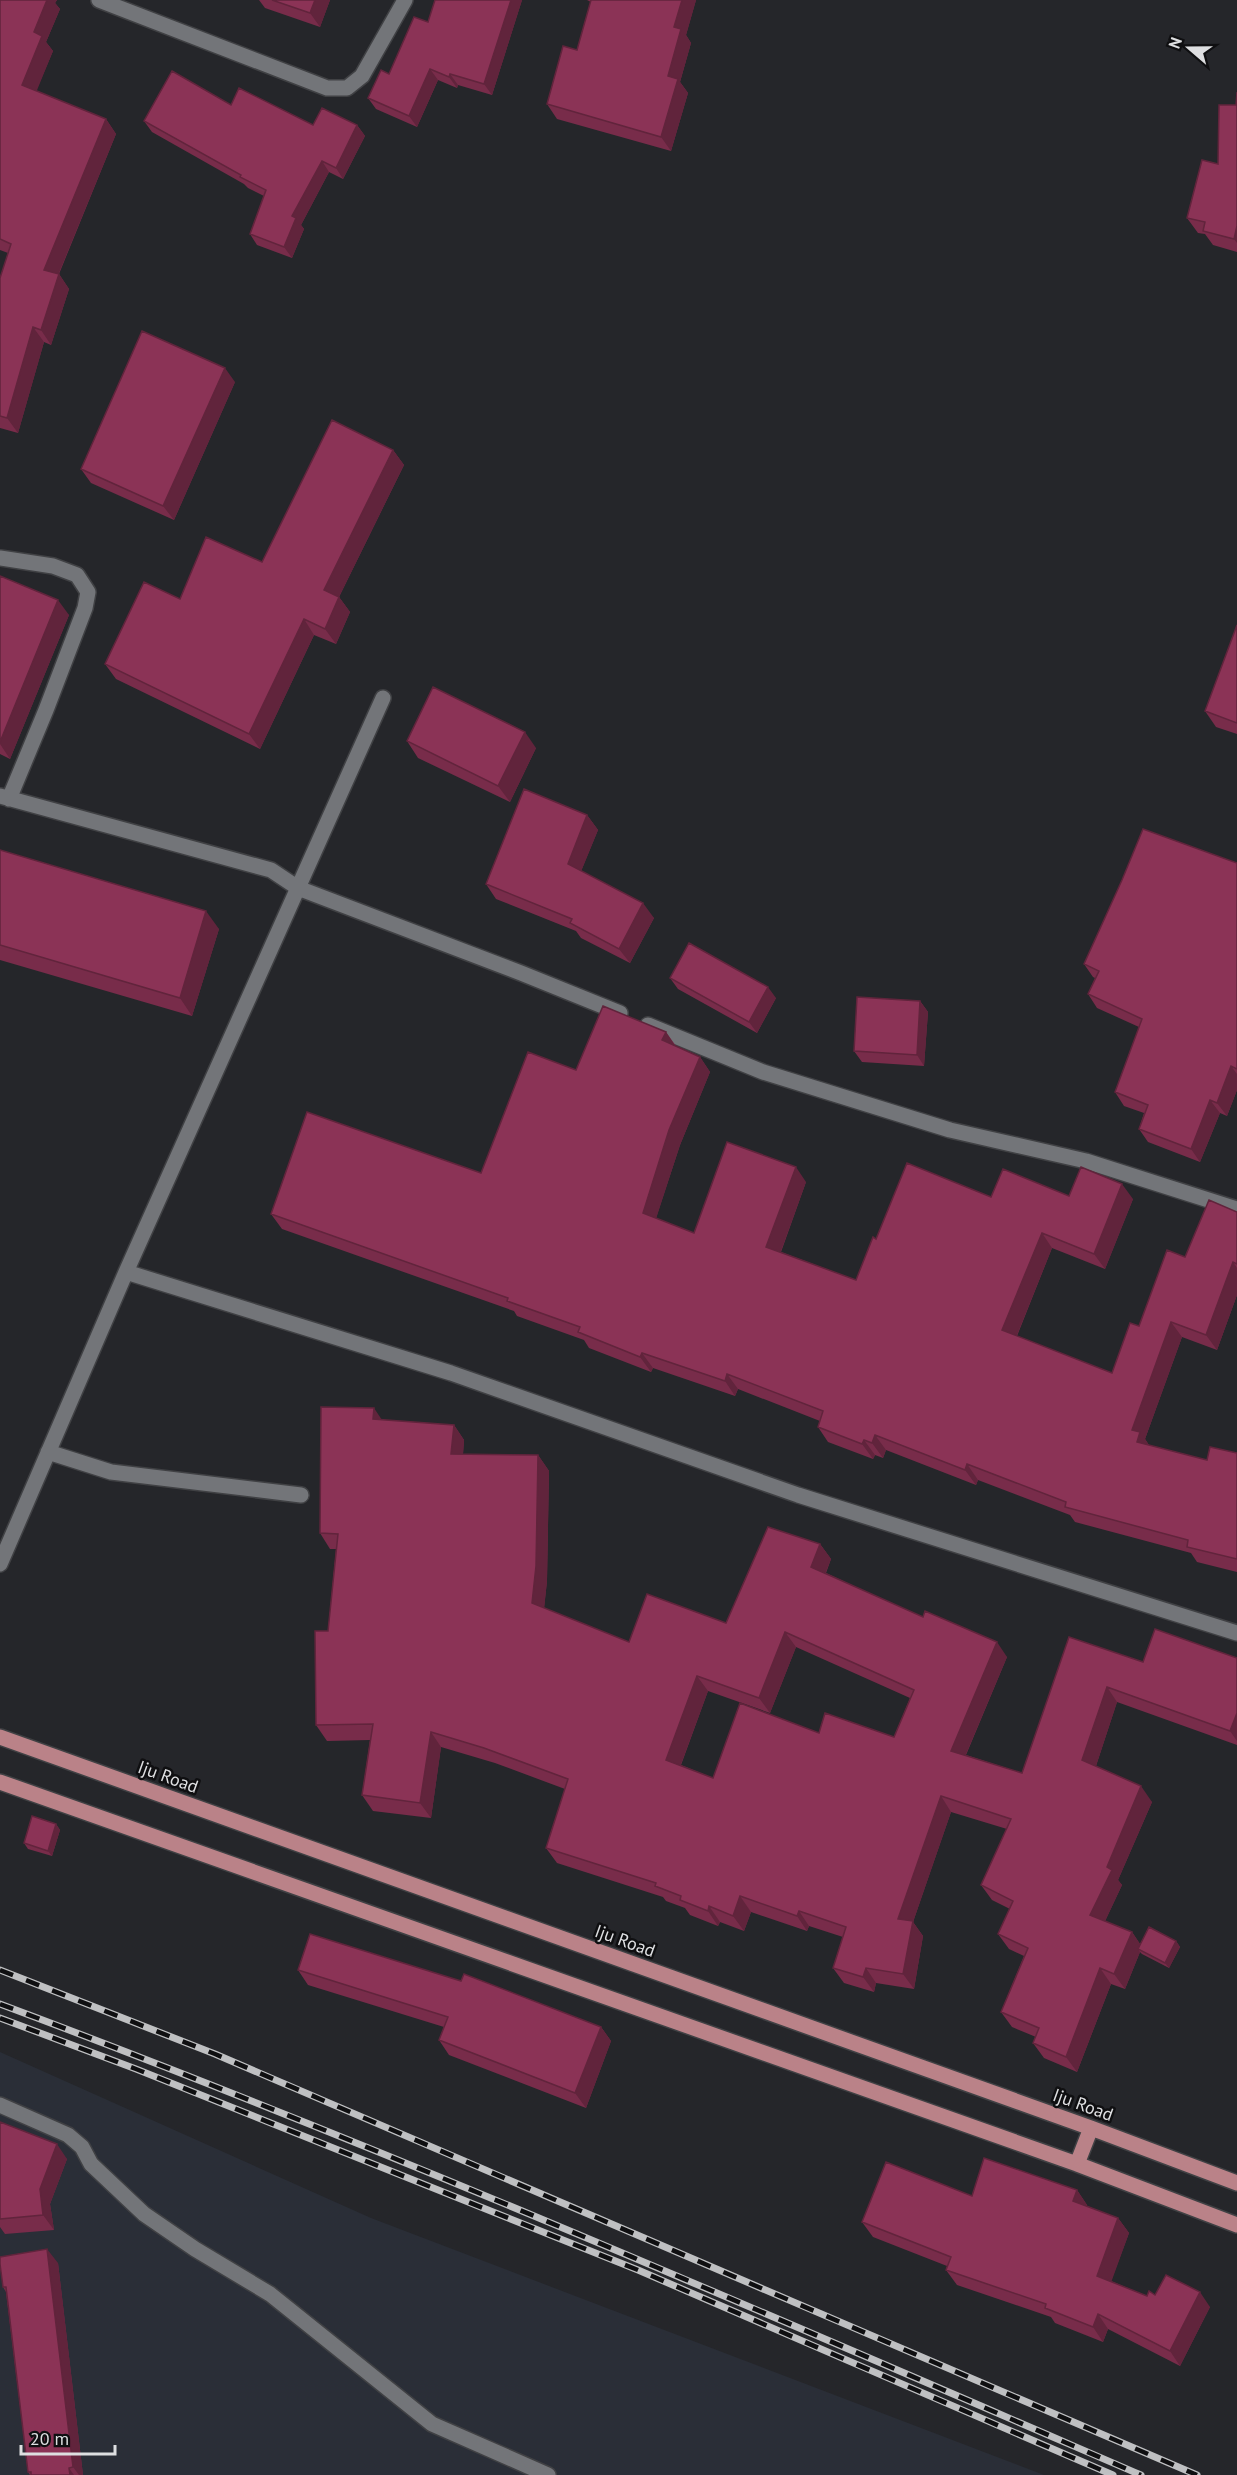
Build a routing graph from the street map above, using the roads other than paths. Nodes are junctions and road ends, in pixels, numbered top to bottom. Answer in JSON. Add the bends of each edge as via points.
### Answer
{"nodes":[{"id":1,"x":99,"y":0,"type":"edge"},
{"id":2,"x":405,"y":0,"type":"edge"},
{"id":3,"x":0,"y":558,"type":"edge"},
{"id":4,"x":383,"y":698,"type":"dead end"},
{"id":5,"x":4,"y":798,"type":"edge"},
{"id":6,"x":298,"y":888,"type":"junction"},
{"id":7,"x":1237,"y":1209,"type":"edge"},
{"id":8,"x":126,"y":1272,"type":"junction"},
{"id":9,"x":48,"y":1452,"type":"junction"},
{"id":10,"x":301,"y":1494,"type":"dead end"},
{"id":11,"x":0,"y":1564,"type":"edge"},
{"id":12,"x":1237,"y":1633,"type":"edge"},
{"id":13,"x":0,"y":1737,"type":"edge"},
{"id":14,"x":0,"y":1782,"type":"edge"},
{"id":15,"x":0,"y":2104,"type":"edge"},
{"id":16,"x":1090,"y":2128,"type":"junction"},
{"id":17,"x":1077,"y":2164,"type":"junction"},
{"id":18,"x":1236,"y":2179,"type":"edge"},
{"id":19,"x":1237,"y":2224,"type":"edge"},
{"id":20,"x":548,"y":2475,"type":"edge"}],
"edges":[{"from":1,"to":2,"type":"street","via":[[327,88],[347,88],[362,76]]},
{"from":3,"to":5,"type":"street","via":[[53,566],[77,575],[88,592],[46,711]]},
{"from":4,"to":6,"type":"street"},
{"from":5,"to":6,"type":"street","via":[[271,870]]},
{"from":6,"to":7,"type":"street","via":[[521,973],[763,1072],[950,1130],[1086,1161]]},
{"from":6,"to":8,"type":"street"},
{"from":8,"to":9,"type":"street"},
{"from":8,"to":12,"type":"street","via":[[451,1373],[798,1495]]},
{"from":9,"to":10,"type":"street","via":[[111,1472]]},
{"from":9,"to":11,"type":"street"},
{"from":13,"to":16,"type":"main road","name":"Iju Road"},
{"from":14,"to":17,"type":"main road"},
{"from":15,"to":20,"type":"street","via":[[68,2135],[82,2147],[91,2164],[144,2214],[270,2294],[432,2424]]},
{"from":16,"to":17,"type":"main road"},
{"from":16,"to":18,"type":"main road","name":"Iju Road"},
{"from":17,"to":19,"type":"main road"}]}
